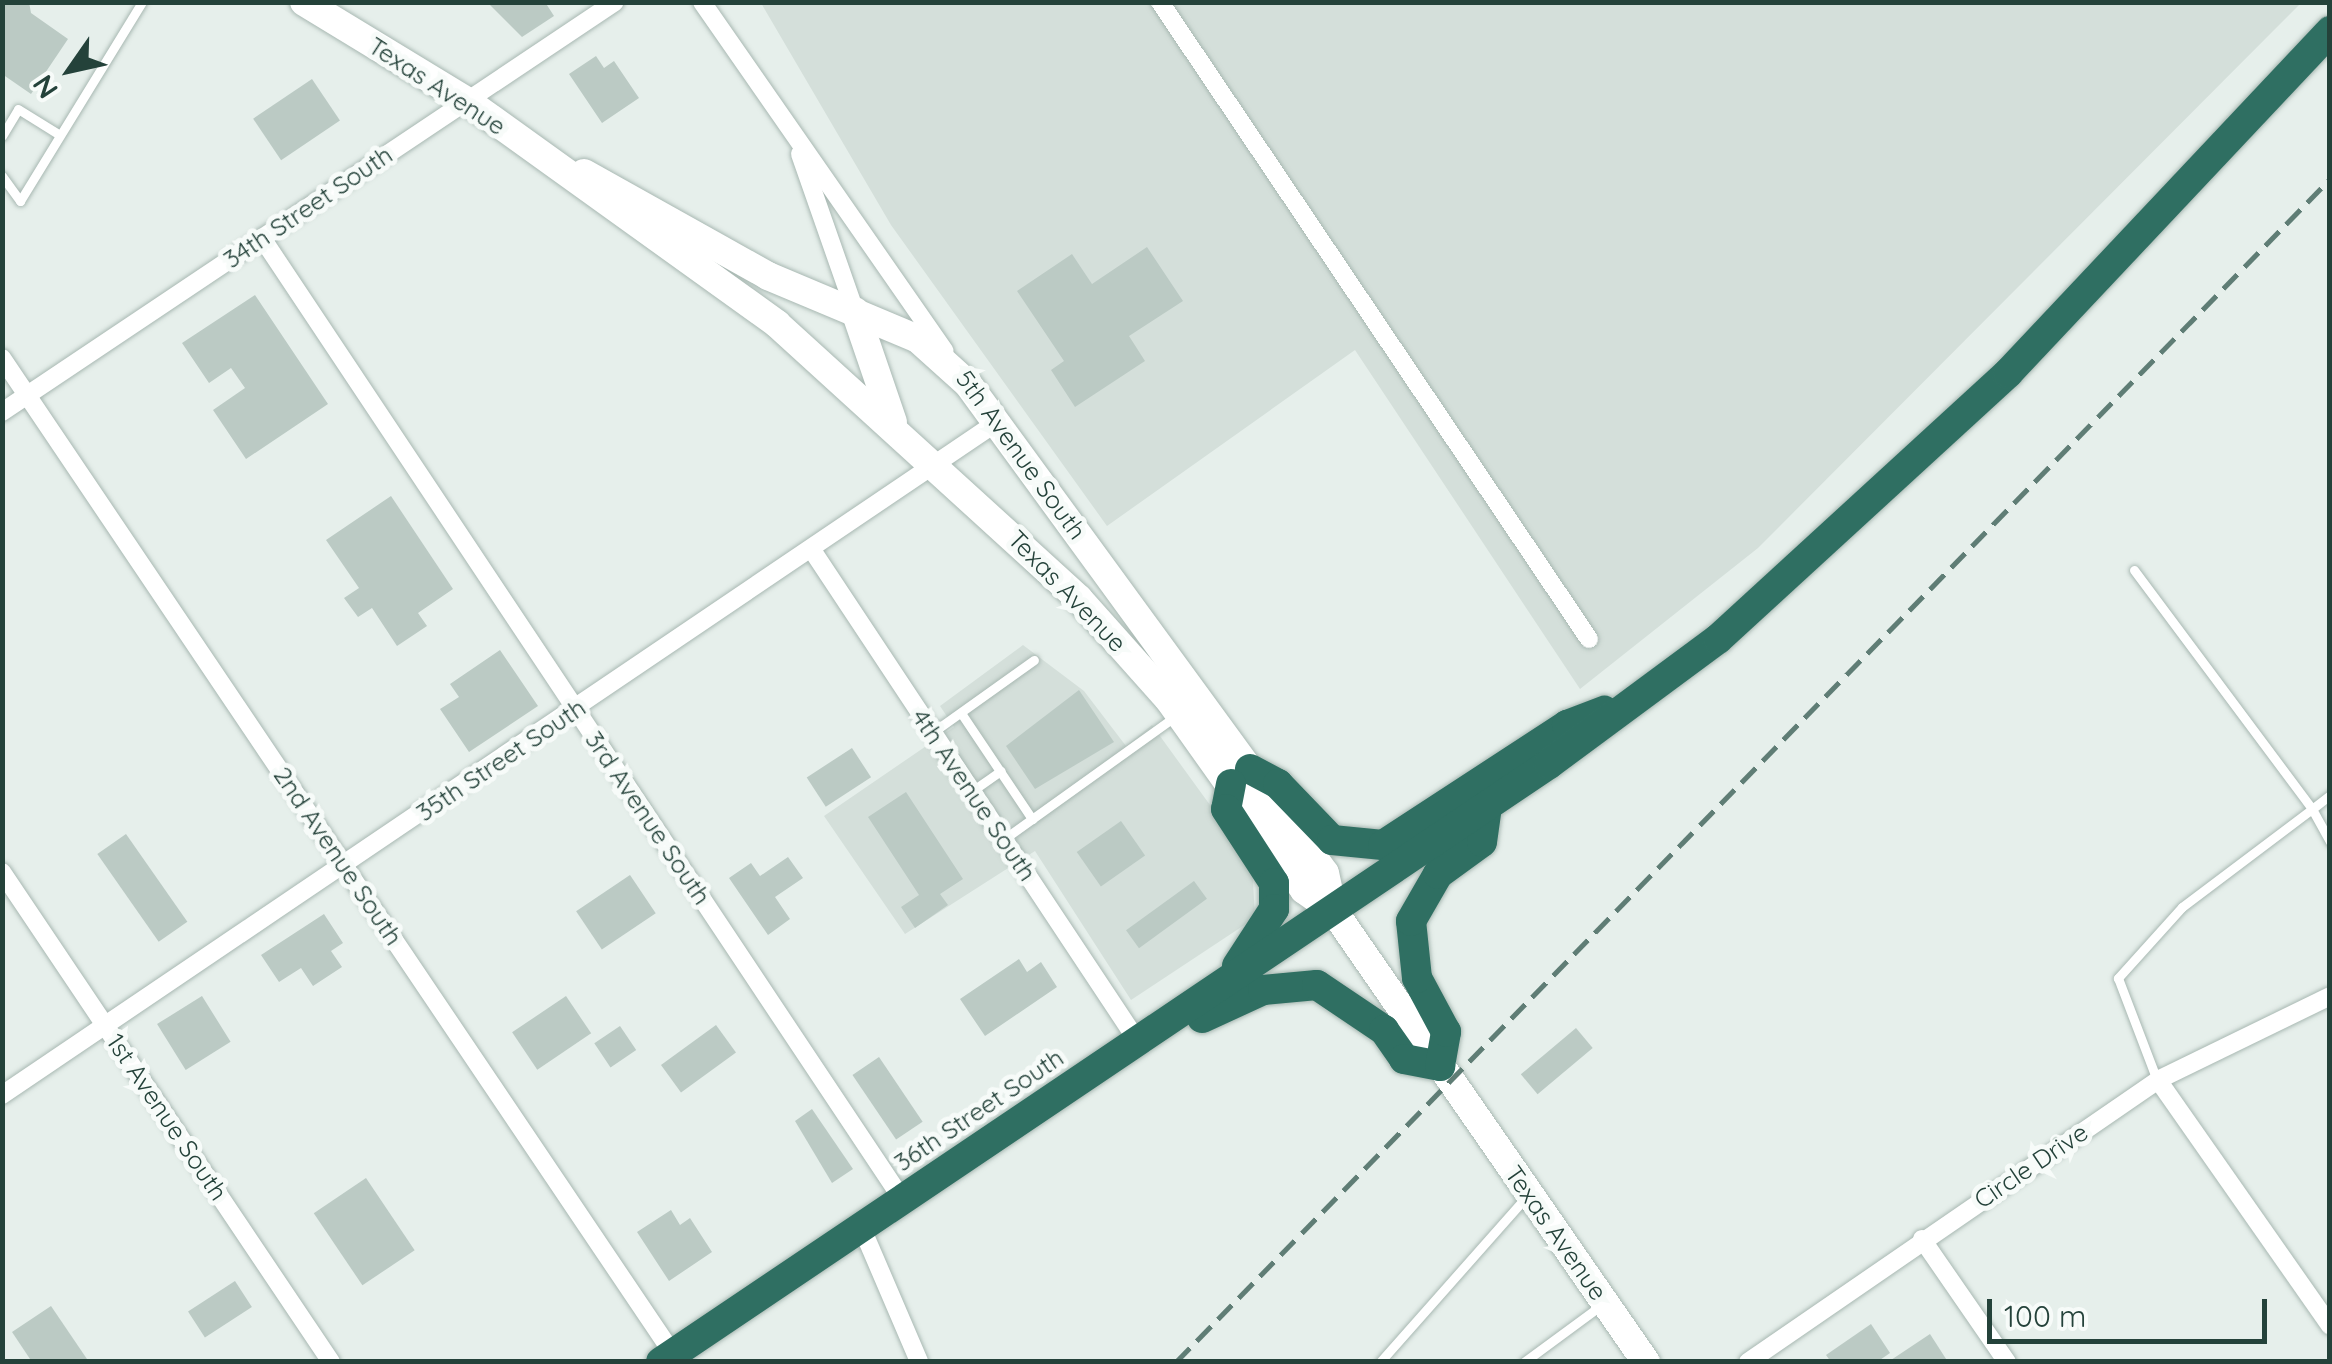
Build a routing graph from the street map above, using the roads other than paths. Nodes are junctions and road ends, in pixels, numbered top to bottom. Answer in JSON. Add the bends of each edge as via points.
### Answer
{"nodes":[{"id":1,"x":304,"y":2,"type":"edge"},
{"id":2,"x":615,"y":2,"type":"edge"},
{"id":3,"x":702,"y":2,"type":"edge"},
{"id":4,"x":1160,"y":2,"type":"edge"},
{"id":5,"x":139,"y":4,"type":"edge"},
{"id":6,"x":2330,"y":31,"type":"edge"},
{"id":7,"x":467,"y":101,"type":"junction"},
{"id":8,"x":792,"y":130,"type":"junction"},
{"id":9,"x":2,"y":136,"type":"edge"},
{"id":10,"x":60,"y":136,"type":"junction"},
{"id":11,"x":537,"y":151,"type":"junction"},
{"id":12,"x":2,"y":176,"type":"edge"},
{"id":13,"x":262,"y":238,"type":"junction"},
{"id":14,"x":855,"y":311,"type":"junction"},
{"id":15,"x":2,"y":358,"type":"edge"},
{"id":16,"x":968,"y":384,"type":"junction"},
{"id":17,"x":28,"y":395,"type":"junction"},
{"id":18,"x":2,"y":412,"type":"edge"},
{"id":19,"x":892,"y":422,"type":"junction"},
{"id":20,"x":997,"y":422,"type":"junction"},
{"id":21,"x":936,"y":463,"type":"junction"},
{"id":22,"x":812,"y":550,"type":"junction"},
{"id":23,"x":2134,"y":570,"type":"dead end"},
{"id":24,"x":1589,"y":639,"type":"dead end"},
{"id":25,"x":1034,"y":660,"type":"dead end"},
{"id":26,"x":1644,"y":696,"type":"junction"},
{"id":27,"x":576,"y":710,"type":"junction"},
{"id":28,"x":961,"y":713,"type":"junction"},
{"id":29,"x":1179,"y":714,"type":"junction"},
{"id":30,"x":933,"y":732,"type":"junction"},
{"id":31,"x":1000,"y":772,"type":"junction"},
{"id":32,"x":1241,"y":777,"type":"junction"},
{"id":33,"x":972,"y":791,"type":"junction"},
{"id":34,"x":2330,"y":795,"type":"edge"},
{"id":35,"x":1486,"y":805,"type":"junction"},
{"id":36,"x":2312,"y":809,"type":"junction"},
{"id":37,"x":1032,"y":819,"type":"junction"},
{"id":38,"x":1004,"y":839,"type":"junction"},
{"id":39,"x":2330,"y":842,"type":"edge"},
{"id":40,"x":344,"y":866,"type":"junction"},
{"id":41,"x":2,"y":872,"type":"edge"},
{"id":42,"x":1332,"y":910,"type":"junction"},
{"id":43,"x":1228,"y":978,"type":"junction"},
{"id":44,"x":2330,"y":996,"type":"edge"},
{"id":45,"x":106,"y":1026,"type":"junction"},
{"id":46,"x":1136,"y":1039,"type":"junction"},
{"id":47,"x":1440,"y":1066,"type":"junction"},
{"id":48,"x":1081,"y":1077,"type":"junction"},
{"id":49,"x":2158,"y":1080,"type":"junction"},
{"id":50,"x":2,"y":1095,"type":"edge"},
{"id":51,"x":1529,"y":1194,"type":"junction"},
{"id":52,"x":902,"y":1199,"type":"junction"},
{"id":53,"x":861,"y":1226,"type":"junction"},
{"id":54,"x":1922,"y":1239,"type":"junction"},
{"id":55,"x":1605,"y":1303,"type":"junction"},
{"id":56,"x":2330,"y":1326,"type":"edge"},
{"id":57,"x":671,"y":1359,"type":"edge"},
{"id":58,"x":919,"y":1361,"type":"edge"},
{"id":59,"x":332,"y":1362,"type":"edge"},
{"id":60,"x":1380,"y":1362,"type":"edge"},
{"id":61,"x":1524,"y":1362,"type":"edge"},
{"id":62,"x":1646,"y":1362,"type":"edge"},
{"id":63,"x":1748,"y":1362,"type":"edge"},
{"id":64,"x":2007,"y":1362,"type":"edge"}],
"edges":[{"from":1,"to":7,"type":"main road","name":"Texas Avenue"},
{"from":2,"to":7,"type":"street","name":"34th Street South"},
{"from":3,"to":8,"type":"street","name":"5th Avenue South"},
{"from":4,"to":24,"type":"street"},
{"from":5,"to":10,"type":"lane"},
{"from":6,"to":26,"type":"highway","via":[[2008,373],[1765,599]]},
{"from":7,"to":11,"type":"main road","name":"Texas Avenue"},
{"from":7,"to":13,"type":"street","name":"34th Street South"},
{"from":8,"to":14,"type":"street"},
{"from":8,"to":16,"type":"street","name":"5th Avenue South"},
{"from":9,"to":10,"type":"lane","via":[[18,109]]},
{"from":10,"to":12,"type":"lane","via":[[20,201]]},
{"from":11,"to":14,"type":"main road","via":[[644,202],[768,276]]},
{"from":11,"to":19,"type":"main road","name":"Texas Avenue","via":[[777,324]]},
{"from":13,"to":17,"type":"street","name":"34th Street South"},
{"from":13,"to":27,"type":"street","name":"3rd Avenue South"},
{"from":14,"to":16,"type":"main road","via":[[918,339]]},
{"from":14,"to":19,"type":"main road"},
{"from":15,"to":17,"type":"street","name":"2nd Avenue South"},
{"from":16,"to":20,"type":"main road","name":"5th Avenue South"},
{"from":17,"to":18,"type":"street","name":"34th Street South"},
{"from":17,"to":40,"type":"street","name":"2nd Avenue South"},
{"from":19,"to":21,"type":"main road","name":"Texas Avenue"},
{"from":20,"to":21,"type":"street","name":"35th Street South"},
{"from":20,"to":32,"type":"main road","name":"5th Avenue South"},
{"from":21,"to":22,"type":"street","name":"35th Street South"},
{"from":21,"to":29,"type":"main road","name":"Texas Avenue","via":[[1079,599]]},
{"from":22,"to":27,"type":"street","name":"35th Street South"},
{"from":22,"to":30,"type":"street","name":"4th Avenue South"},
{"from":23,"to":36,"type":"lane"},
{"from":25,"to":28,"type":"lane"},
{"from":26,"to":32,"type":"highway","via":[[1567,725],[1383,845],[1332,840],[1278,784]]},
{"from":26,"to":35,"type":"highway","name":"36th Street South"},
{"from":27,"to":40,"type":"street","name":"35th Street South"},
{"from":27,"to":52,"type":"street","name":"3rd Avenue South"},
{"from":28,"to":30,"type":"lane"},
{"from":28,"to":31,"type":"lane"},
{"from":29,"to":32,"type":"main road","name":"Texas Avenue"},
{"from":29,"to":37,"type":"lane"},
{"from":30,"to":33,"type":"street","name":"4th Avenue South"},
{"from":31,"to":33,"type":"lane"},
{"from":31,"to":37,"type":"lane"},
{"from":32,"to":42,"type":"main road","name":"5th Avenue South","via":[[1326,873]]},
{"from":32,"to":43,"type":"highway","via":[[1226,809],[1274,884],[1274,908]]},
{"from":33,"to":38,"type":"street","name":"4th Avenue South"},
{"from":34,"to":36,"type":"lane"},
{"from":35,"to":42,"type":"highway","name":"36th Street South"},
{"from":35,"to":47,"type":"highway","via":[[1482,842],[1438,874],[1411,921],[1417,978],[1446,1032]]},
{"from":36,"to":39,"type":"lane"},
{"from":36,"to":49,"type":"lane","via":[[2182,907],[2118,978]]},
{"from":37,"to":38,"type":"lane"},
{"from":38,"to":46,"type":"street","name":"4th Avenue South"},
{"from":40,"to":45,"type":"street","name":"35th Street South"},
{"from":40,"to":57,"type":"street","name":"2nd Avenue South"},
{"from":41,"to":45,"type":"street","name":"1st Avenue South"},
{"from":42,"to":43,"type":"highway","name":"36th Street South"},
{"from":42,"to":47,"type":"main road","name":"Texas Avenue"},
{"from":43,"to":46,"type":"highway","name":"36th Street South"},
{"from":44,"to":49,"type":"street","name":"Circle Drive"},
{"from":45,"to":50,"type":"street","name":"35th Street South"},
{"from":45,"to":59,"type":"street","name":"1st Avenue South"},
{"from":46,"to":48,"type":"highway","name":"36th Street South"},
{"from":47,"to":48,"type":"highway","via":[[1404,1059],[1384,1030],[1317,985],[1231,1000],[1125,1070]]},
{"from":47,"to":51,"type":"main road","name":"Texas Avenue"},
{"from":48,"to":52,"type":"highway","name":"36th Street South"},
{"from":49,"to":54,"type":"street","name":"Circle Drive"},
{"from":49,"to":56,"type":"street"},
{"from":51,"to":55,"type":"main road","name":"Texas Avenue"},
{"from":51,"to":60,"type":"lane"},
{"from":52,"to":53,"type":"highway","name":"36th Street South"},
{"from":53,"to":57,"type":"highway","name":"36th Street South"},
{"from":53,"to":58,"type":"street"},
{"from":54,"to":63,"type":"street","name":"Circle Drive"},
{"from":54,"to":64,"type":"street"},
{"from":55,"to":61,"type":"lane"},
{"from":55,"to":62,"type":"main road","name":"Texas Avenue"}]}
